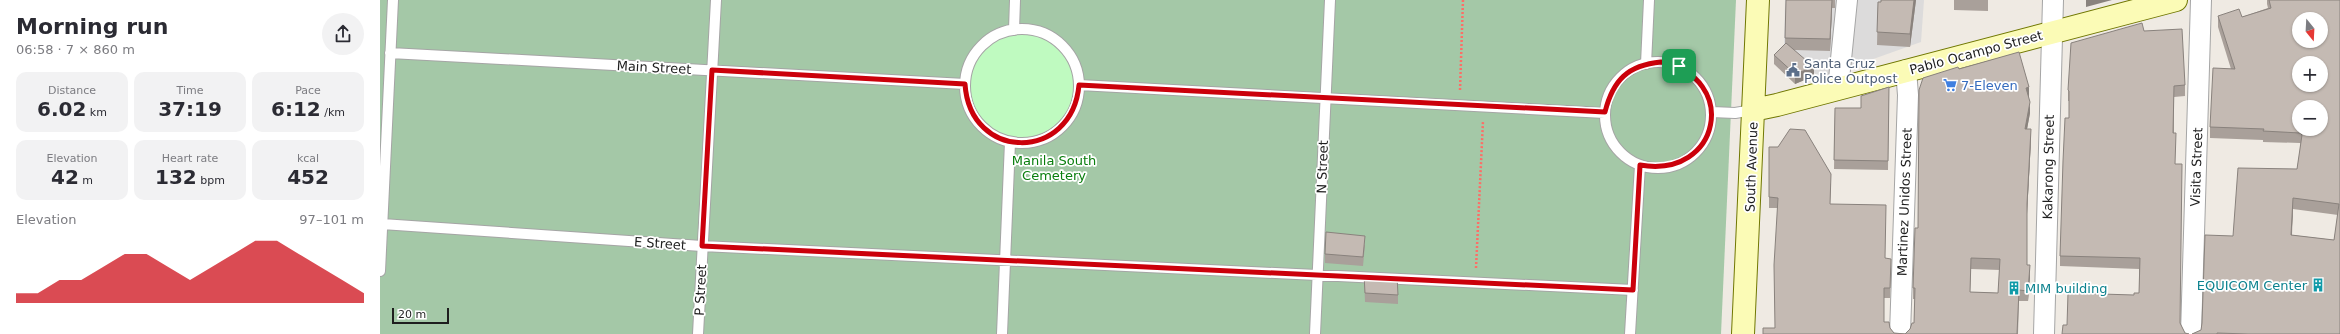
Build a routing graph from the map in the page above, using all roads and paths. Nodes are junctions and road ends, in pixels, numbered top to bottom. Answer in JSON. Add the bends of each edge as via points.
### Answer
{"nodes":[{"id":1,"x":393,"y":0,"type":"edge"},
{"id":2,"x":716,"y":0,"type":"edge"},
{"id":3,"x":1015,"y":0,"type":"edge"},
{"id":4,"x":1330,"y":0,"type":"edge"},
{"id":5,"x":1463,"y":0,"type":"edge"},
{"id":6,"x":1649,"y":0,"type":"edge"},
{"id":7,"x":1758,"y":0,"type":"edge"},
{"id":8,"x":1847,"y":0,"type":"edge"},
{"id":9,"x":2053,"y":0,"type":"edge"},
{"id":10,"x":2176,"y":0,"type":"edge"},
{"id":11,"x":2201,"y":0,"type":"edge"},
{"id":12,"x":1014,"y":30,"type":"junction"},
{"id":13,"x":2052,"y":32,"type":"junction"},
{"id":14,"x":390,"y":53,"type":"junction"},
{"id":15,"x":1646,"y":64,"type":"junction"},
{"id":16,"x":712,"y":70,"type":"junction"},
{"id":17,"x":1906,"y":70,"type":"junction"},
{"id":18,"x":965,"y":84,"type":"junction"},
{"id":19,"x":1079,"y":85,"type":"junction"},
{"id":20,"x":1838,"y":89,"type":"junction"},
{"id":21,"x":1326,"y":98,"type":"junction"},
{"id":22,"x":1460,"y":105,"type":"junction"},
{"id":23,"x":1483,"y":106,"type":"junction"},
{"id":24,"x":1753,"y":110,"type":"junction"},
{"id":25,"x":1605,"y":112,"type":"junction"},
{"id":26,"x":1712,"y":112,"type":"junction"},
{"id":27,"x":1010,"y":142,"type":"junction"},
{"id":28,"x":1640,"y":165,"type":"junction"},
{"id":29,"x":382,"y":224,"type":"junction"},
{"id":30,"x":702,"y":246,"type":"junction"},
{"id":31,"x":1005,"y":262,"type":"junction"},
{"id":32,"x":380,"y":272,"type":"edge"},
{"id":33,"x":1318,"y":275,"type":"junction"},
{"id":34,"x":1475,"y":282,"type":"junction"},
{"id":35,"x":1633,"y":290,"type":"junction"},
{"id":36,"x":698,"y":334,"type":"edge"},
{"id":37,"x":1002,"y":334,"type":"edge"},
{"id":38,"x":1315,"y":334,"type":"edge"},
{"id":39,"x":1630,"y":334,"type":"edge"},
{"id":40,"x":1743,"y":334,"type":"edge"},
{"id":41,"x":1900,"y":334,"type":"edge"},
{"id":42,"x":2044,"y":334,"type":"edge"},
{"id":43,"x":2191,"y":334,"type":"edge"}],
"edges":[{"from":1,"to":14,"type":"lane"},
{"from":2,"to":16,"type":"lane","name":"P Street"},
{"from":3,"to":12,"type":"lane"},
{"from":4,"to":21,"type":"lane","name":"N Street"},
{"from":5,"to":22,"type":"path"},
{"from":6,"to":15,"type":"lane"},
{"from":7,"to":24,"type":"main road","name":"South Avenue"},
{"from":8,"to":20,"type":"street"},
{"from":9,"to":13,"type":"street","name":"Kakarong Street"},
{"from":10,"to":13,"type":"main road","name":"Pablo Ocampo Street"},
{"from":11,"to":43,"type":"street","name":"Visita Street"},
{"from":12,"to":18,"type":"lane","via":[[992,39],[975,54]]},
{"from":12,"to":19,"type":"lane","via":[[1038,32],[1059,43],[1074,65]]},
{"from":13,"to":17,"type":"main road","name":"Pablo Ocampo Street"},
{"from":13,"to":42,"type":"street","name":"Kakarong Street"},
{"from":14,"to":16,"type":"lane","name":"Main Street"},
{"from":14,"to":29,"type":"lane"},
{"from":15,"to":25,"type":"lane","via":[[1630,70],[1618,82],[1609,96]]},
{"from":15,"to":26,"type":"lane","via":[[1661,62],[1677,65],[1690,73],[1705,90]]},
{"from":16,"to":18,"type":"lane","name":"Main Street"},
{"from":16,"to":30,"type":"lane","name":"P Street"},
{"from":17,"to":20,"type":"main road","name":"Pablo Ocampo Street"},
{"from":17,"to":41,"type":"street","name":"Martinez Unidos Street","via":[[1908,95]]},
{"from":18,"to":27,"type":"lane","via":[[968,104],[977,121],[992,135]]},
{"from":19,"to":21,"type":"lane"},
{"from":19,"to":27,"type":"lane","via":[[1074,111],[1058,130],[1036,141]]},
{"from":20,"to":24,"type":"main road","name":"Pablo Ocampo Street"},
{"from":21,"to":22,"type":"lane"},
{"from":21,"to":33,"type":"lane","name":"N Street"},
{"from":22,"to":23,"type":"lane"},
{"from":23,"to":25,"type":"lane"},
{"from":23,"to":34,"type":"path"},
{"from":24,"to":26,"type":"lane","via":[[1735,113]]},
{"from":24,"to":40,"type":"main road","name":"South Avenue"},
{"from":25,"to":28,"type":"lane","via":[[1607,129],[1614,145],[1626,157]]},
{"from":26,"to":28,"type":"lane","via":[[1710,129],[1702,145],[1690,157],[1675,165],[1664,167]]},
{"from":27,"to":31,"type":"lane"},
{"from":28,"to":35,"type":"lane"},
{"from":29,"to":30,"type":"lane","name":"E Street"},
{"from":29,"to":32,"type":"lane"},
{"from":30,"to":31,"type":"lane","name":"E Street"},
{"from":30,"to":36,"type":"lane","name":"P Street"},
{"from":31,"to":33,"type":"lane","name":"E Street"},
{"from":31,"to":37,"type":"lane"},
{"from":33,"to":34,"type":"lane","name":"E Street"},
{"from":33,"to":38,"type":"lane","name":"N Street"},
{"from":34,"to":35,"type":"lane","name":"E Street"},
{"from":35,"to":39,"type":"lane"}]}
